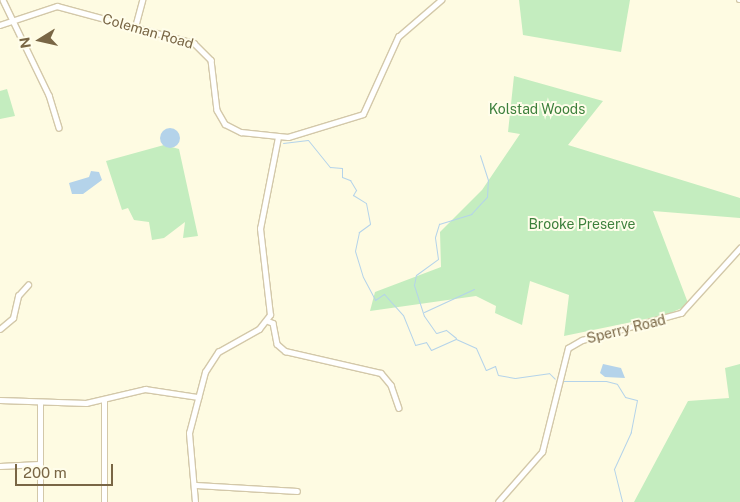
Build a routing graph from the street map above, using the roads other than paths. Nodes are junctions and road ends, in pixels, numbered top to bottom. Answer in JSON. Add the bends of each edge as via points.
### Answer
{"nodes":[{"id":1,"x":2,"y":0,"type":"edge"},
{"id":2,"x":142,"y":0,"type":"edge"},
{"id":3,"x":441,"y":0,"type":"edge"},
{"id":4,"x":9,"y":21,"type":"junction"},
{"id":5,"x":0,"y":25,"type":"edge"},
{"id":6,"x":135,"y":26,"type":"junction"},
{"id":7,"x":59,"y":128,"type":"dead end"},
{"id":8,"x":278,"y":137,"type":"junction"},
{"id":9,"x":740,"y":248,"type":"edge"},
{"id":10,"x":28,"y":285,"type":"dead end"},
{"id":11,"x":268,"y":321,"type":"junction"},
{"id":12,"x":0,"y":329,"type":"edge"},
{"id":13,"x":198,"y":397,"type":"junction"},
{"id":14,"x":0,"y":400,"type":"edge"},
{"id":15,"x":104,"y":400,"type":"junction"},
{"id":16,"x":40,"y":402,"type":"junction"},
{"id":17,"x":399,"y":408,"type":"dead end"},
{"id":18,"x":39,"y":464,"type":"junction"},
{"id":19,"x":0,"y":466,"type":"edge"},
{"id":20,"x":196,"y":485,"type":"junction"},
{"id":21,"x":297,"y":491,"type":"dead end"},
{"id":22,"x":40,"y":502,"type":"edge"},
{"id":23,"x":104,"y":502,"type":"edge"},
{"id":24,"x":195,"y":502,"type":"edge"},
{"id":25,"x":498,"y":502,"type":"edge"}],
"edges":[{"from":1,"to":4,"type":"street"},
{"from":2,"to":6,"type":"street"},
{"from":3,"to":8,"type":"street","name":"Coleman Road","via":[[398,37],[363,114],[310,133]]},
{"from":4,"to":5,"type":"street","name":"Coleman Road"},
{"from":4,"to":6,"type":"street","name":"Coleman Road","via":[[57,6]]},
{"from":4,"to":7,"type":"street","via":[[49,95]]},
{"from":6,"to":8,"type":"street","name":"Coleman Road","via":[[204,48],[213,64],[222,121],[240,132]]},
{"from":8,"to":11,"type":"street","via":[[260,229],[270,311]]},
{"from":9,"to":25,"type":"street","name":"Sperry Road","via":[[712,284],[681,312],[582,340],[568,348],[542,452]]},
{"from":10,"to":12,"type":"street","via":[[18,296],[12,318]]},
{"from":11,"to":13,"type":"street","via":[[216,354]]},
{"from":11,"to":17,"type":"street","via":[[273,323],[277,344],[285,351],[381,373],[391,384]]},
{"from":13,"to":15,"type":"street","via":[[146,389]]},
{"from":13,"to":20,"type":"street","via":[[189,442]]},
{"from":14,"to":16,"type":"street"},
{"from":15,"to":16,"type":"street"},
{"from":15,"to":23,"type":"street"},
{"from":16,"to":18,"type":"street"},
{"from":18,"to":19,"type":"street"},
{"from":18,"to":22,"type":"street"},
{"from":20,"to":21,"type":"street"},
{"from":20,"to":24,"type":"street"}]}
